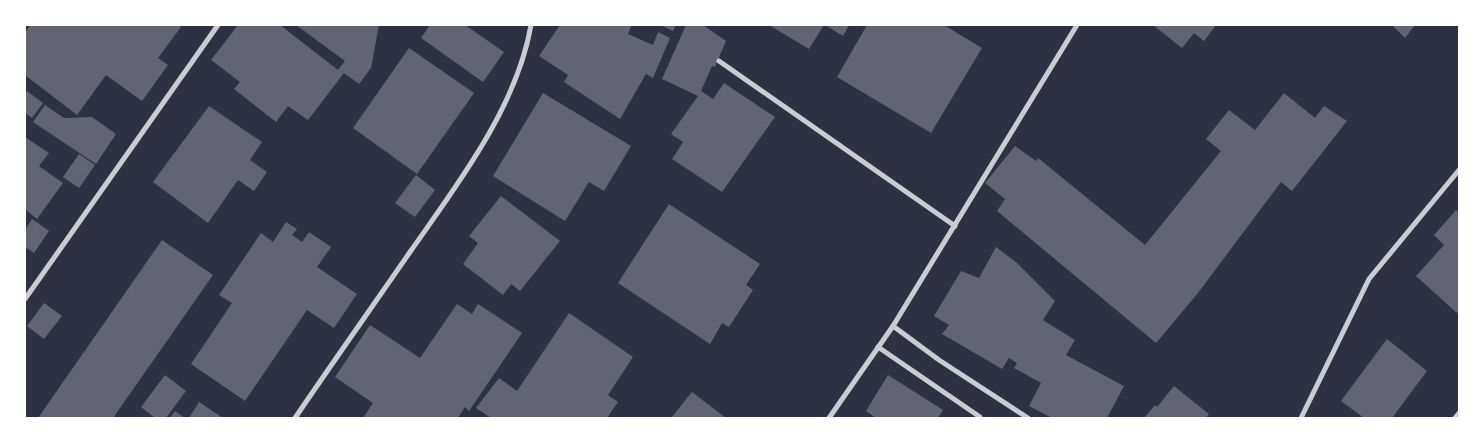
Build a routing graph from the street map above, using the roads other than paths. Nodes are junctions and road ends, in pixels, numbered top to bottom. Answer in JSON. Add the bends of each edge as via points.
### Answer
{"nodes":[{"id":1,"x":218,"y":25,"type":"edge"},
{"id":2,"x":531,"y":25,"type":"edge"},
{"id":3,"x":1077,"y":25,"type":"edge"},
{"id":4,"x":719,"y":61,"type":"dead end"},
{"id":5,"x":1459,"y":170,"type":"edge"},
{"id":6,"x":954,"y":226,"type":"junction"},
{"id":7,"x":25,"y":299,"type":"edge"},
{"id":8,"x":893,"y":326,"type":"junction"},
{"id":9,"x":878,"y":347,"type":"junction"},
{"id":10,"x":1459,"y":413,"type":"edge"},
{"id":11,"x":980,"y":417,"type":"edge"},
{"id":12,"x":295,"y":418,"type":"edge"},
{"id":13,"x":828,"y":418,"type":"edge"},
{"id":14,"x":1028,"y":418,"type":"edge"},
{"id":15,"x":1302,"y":418,"type":"edge"},
{"id":16,"x":1454,"y":418,"type":"edge"}],
"edges":[{"from":1,"to":7,"type":"street"},
{"from":2,"to":12,"type":"street","via":[[517,75],[456,187]]},
{"from":3,"to":6,"type":"street"},
{"from":4,"to":6,"type":"street"},
{"from":5,"to":15,"type":"street","via":[[1369,280]]},
{"from":6,"to":8,"type":"street"},
{"from":8,"to":9,"type":"street"},
{"from":8,"to":14,"type":"street"},
{"from":9,"to":11,"type":"street"},
{"from":9,"to":13,"type":"street"},
{"from":10,"to":16,"type":"street"}]}
